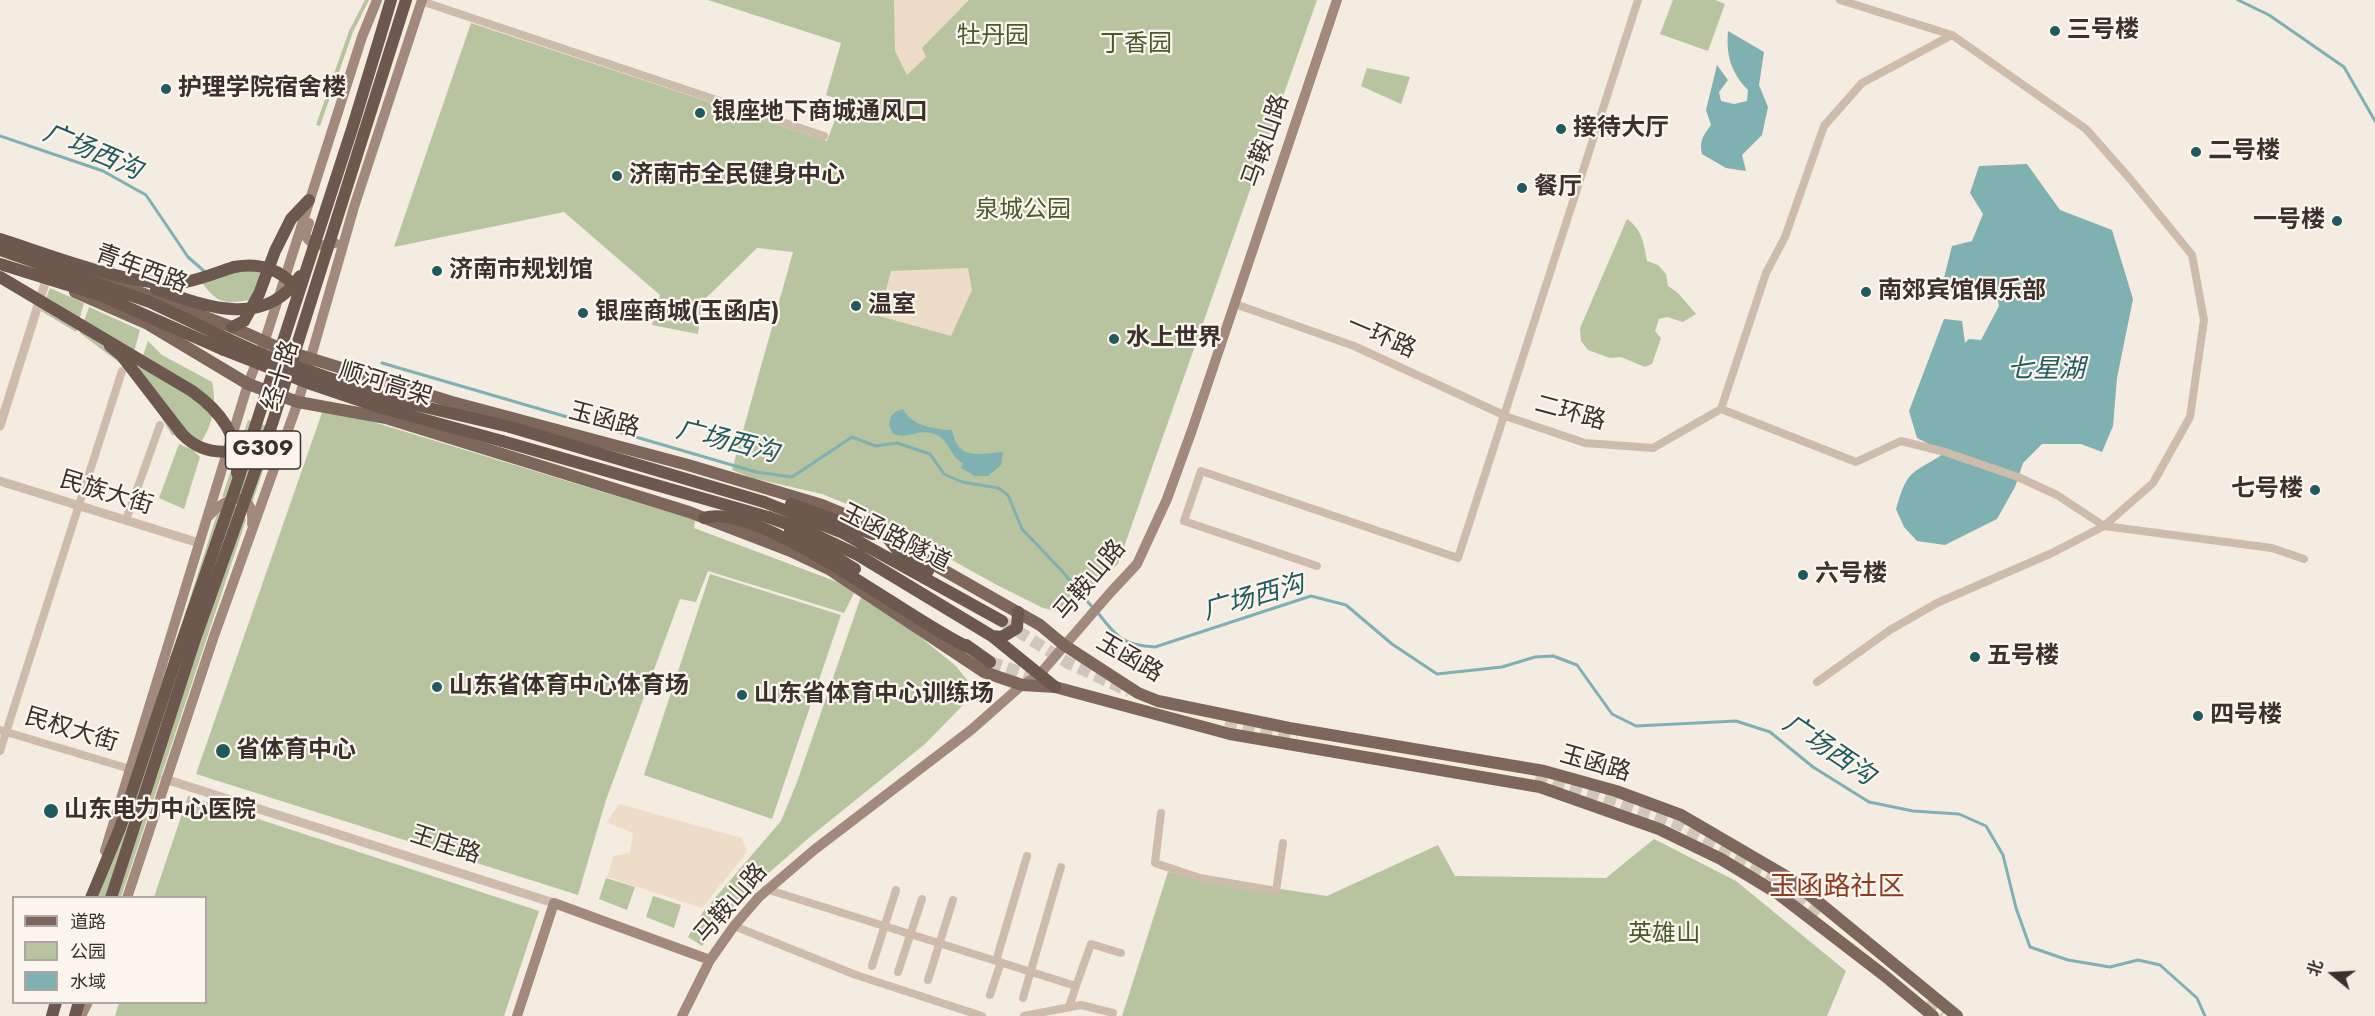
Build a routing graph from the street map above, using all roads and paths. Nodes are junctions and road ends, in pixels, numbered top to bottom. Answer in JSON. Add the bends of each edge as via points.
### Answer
{"nodes":[{"id":1,"x":377,"y":0,"type":"edge"},
{"id":2,"x":391,"y":0,"type":"edge"},
{"id":3,"x":406,"y":0,"type":"edge"},
{"id":4,"x":422,"y":0,"type":"edge"},
{"id":5,"x":1337,"y":0,"type":"edge"},
{"id":6,"x":1638,"y":0,"type":"edge"},
{"id":7,"x":1840,"y":0,"type":"edge"},
{"id":8,"x":1952,"y":35,"type":"junction"},
{"id":9,"x":332,"y":131,"type":"junction"},
{"id":10,"x":824,"y":136,"type":"dead end"},
{"id":11,"x":309,"y":200,"type":"junction"},
{"id":12,"x":354,"y":207,"type":"junction"},
{"id":13,"x":0,"y":238,"type":"edge"},
{"id":14,"x":0,"y":243,"type":"edge"},
{"id":15,"x":0,"y":250,"type":"edge"},
{"id":16,"x":310,"y":256,"type":"junction"},
{"id":17,"x":77,"y":263,"type":"junction"},
{"id":18,"x":0,"y":266,"type":"edge"},
{"id":19,"x":0,"y":277,"type":"edge"},
{"id":20,"x":46,"y":280,"type":"junction"},
{"id":21,"x":1234,"y":303,"type":"junction"},
{"id":22,"x":232,"y":327,"type":"junction"},
{"id":23,"x":98,"y":336,"type":"junction"},
{"id":24,"x":264,"y":343,"type":"junction"},
{"id":25,"x":298,"y":345,"type":"junction"},
{"id":26,"x":310,"y":359,"type":"junction"},
{"id":27,"x":122,"y":371,"type":"dead end"},
{"id":28,"x":248,"y":384,"type":"junction"},
{"id":29,"x":298,"y":402,"type":"junction"},
{"id":30,"x":1721,"y":409,"type":"junction"},
{"id":31,"x":1506,"y":416,"type":"junction"},
{"id":32,"x":273,"y":421,"type":"junction"},
{"id":33,"x":160,"y":425,"type":"dead end"},
{"id":34,"x":0,"y":426,"type":"edge"},
{"id":35,"x":644,"y":453,"type":"junction"},
{"id":36,"x":0,"y":481,"type":"edge"},
{"id":37,"x":236,"y":486,"type":"junction"},
{"id":38,"x":634,"y":496,"type":"junction"},
{"id":39,"x":764,"y":502,"type":"junction"},
{"id":40,"x":77,"y":505,"type":"junction"},
{"id":41,"x":768,"y":517,"type":"junction"},
{"id":42,"x":704,"y":518,"type":"junction"},
{"id":43,"x":207,"y":519,"type":"junction"},
{"id":44,"x":126,"y":520,"type":"junction"},
{"id":45,"x":2104,"y":526,"type":"junction"},
{"id":46,"x":251,"y":533,"type":"junction"},
{"id":47,"x":884,"y":536,"type":"junction"},
{"id":48,"x":200,"y":543,"type":"junction"},
{"id":49,"x":2304,"y":559,"type":"dead end"},
{"id":50,"x":1317,"y":566,"type":"dead end"},
{"id":51,"x":978,"y":606,"type":"junction"},
{"id":52,"x":1018,"y":612,"type":"junction"},
{"id":53,"x":1002,"y":621,"type":"tunnel mouth"},
{"id":54,"x":992,"y":636,"type":"junction"},
{"id":55,"x":1064,"y":645,"type":"junction"},
{"id":56,"x":970,"y":648,"type":"junction"},
{"id":57,"x":990,"y":662,"type":"tunnel mouth"},
{"id":58,"x":1039,"y":675,"type":"junction"},
{"id":59,"x":1817,"y":682,"type":"dead end"},
{"id":60,"x":1022,"y":685,"type":"junction"},
{"id":61,"x":1055,"y":687,"type":"junction"},
{"id":62,"x":3,"y":731,"type":"edge"},
{"id":63,"x":0,"y":751,"type":"edge"},
{"id":64,"x":130,"y":769,"type":"junction"},
{"id":65,"x":165,"y":779,"type":"junction"},
{"id":66,"x":1161,"y":813,"type":"dead end"},
{"id":67,"x":1282,"y":843,"type":"dead end"},
{"id":68,"x":1028,"y":856,"type":"dead end"},
{"id":69,"x":1061,"y":867,"type":"dead end"},
{"id":70,"x":766,"y":889,"type":"junction"},
{"id":71,"x":896,"y":890,"type":"dead end"},
{"id":72,"x":92,"y":896,"type":"edge"},
{"id":73,"x":111,"y":896,"type":"edge"},
{"id":74,"x":127,"y":896,"type":"edge"},
{"id":75,"x":922,"y":899,"type":"dead end"},
{"id":76,"x":953,"y":900,"type":"dead end"},
{"id":77,"x":554,"y":903,"type":"junction"},
{"id":78,"x":734,"y":926,"type":"junction"},
{"id":79,"x":884,"y":926,"type":"junction"},
{"id":80,"x":911,"y":934,"type":"junction"},
{"id":81,"x":939,"y":943,"type":"junction"},
{"id":82,"x":1121,"y":953,"type":"dead end"},
{"id":83,"x":710,"y":960,"type":"junction"},
{"id":84,"x":998,"y":962,"type":"junction"},
{"id":85,"x":872,"y":966,"type":"dead end"},
{"id":86,"x":898,"y":972,"type":"dead end"},
{"id":87,"x":1031,"y":972,"type":"junction"},
{"id":88,"x":928,"y":980,"type":"dead end"},
{"id":89,"x":1076,"y":986,"type":"junction"},
{"id":90,"x":990,"y":995,"type":"dead end"},
{"id":91,"x":1023,"y":999,"type":"dead end"},
{"id":92,"x":1070,"y":1007,"type":"junction"},
{"id":93,"x":1113,"y":1013,"type":"dead end"},
{"id":94,"x":517,"y":1016,"type":"edge"},
{"id":95,"x":682,"y":1016,"type":"edge"},
{"id":96,"x":982,"y":1016,"type":"edge"},
{"id":97,"x":1024,"y":1016,"type":"edge"},
{"id":98,"x":1933,"y":1016,"type":"tunnel mouth"},
{"id":99,"x":1957,"y":1016,"type":"edge"}],
"edges":[{"from":1,"to":9,"type":"main road","name":"经十路"},
{"from":2,"to":16,"type":"highway","name":"经十路","number":"G309","bridge":true},
{"from":3,"to":25,"type":"highway","name":"经十路","number":"G309","bridge":true},
{"from":4,"to":10,"type":"street"},
{"from":4,"to":12,"type":"main road","name":"经十路"},
{"from":5,"to":21,"type":"main road","name":"马鞍山路"},
{"from":6,"to":31,"type":"street"},
{"from":7,"to":8,"type":"street"},
{"from":8,"to":30,"type":"street","via":[[1862,83],[1824,126],[1785,237],[1766,273]]},
{"from":8,"to":45,"type":"street","via":[[2086,129],[2192,255],[2204,320],[2190,417],[2153,483]]},
{"from":9,"to":11,"type":"main road","name":"经十路"},
{"from":9,"to":12,"type":"main road","via":[[335,142],[305,234],[309,241],[319,246],[336,242]]},
{"from":11,"to":22,"type":"highway","via":[[291,219],[244,321]]},
{"from":11,"to":24,"type":"main road","name":"经十路"},
{"from":12,"to":26,"type":"main road","name":"经十路"},
{"from":13,"to":17,"type":"highway"},
{"from":14,"to":22,"type":"main road","name":"青年西路"},
{"from":15,"to":39,"type":"highway","name":"顺河高架","bridge":true,"via":[[150,302],[261,354],[375,394],[574,444]]},
{"from":16,"to":17,"type":"highway","bridge":true,"via":[[294,285],[283,295],[269,304],[239,310],[195,303]]},
{"from":16,"to":37,"type":"highway","name":"经十路","number":"G309","bridge":true},
{"from":17,"to":25,"type":"highway","bridge":true,"via":[[157,283],[183,282],[242,265],[269,268],[291,282],[302,297],[304,319]]},
{"from":18,"to":20,"type":"main road","name":"青年西路"},
{"from":18,"to":41,"type":"highway","name":"顺河高架","bridge":true,"via":[[100,295],[254,363],[382,408]]},
{"from":19,"to":23,"type":"highway","bridge":true},
{"from":20,"to":28,"type":"main road","name":"青年西路","via":[[148,324]]},
{"from":20,"to":34,"type":"street"},
{"from":21,"to":31,"type":"street","name":"一环路","via":[[1354,346]]},
{"from":21,"to":55,"type":"main road","name":"马鞍山路","via":[[1167,499],[1137,564]]},
{"from":22,"to":24,"type":"main road","name":"青年西路"},
{"from":23,"to":32,"type":"highway","bridge":true,"via":[[122,356],[182,434],[196,446],[225,453],[247,448],[267,433]]},
{"from":23,"to":37,"type":"highway","bridge":true,"via":[[192,391],[220,414],[235,445]]},
{"from":24,"to":26,"type":"main road","name":"玉函路"},
{"from":24,"to":28,"type":"main road","name":"经十路"},
{"from":25,"to":32,"type":"highway","name":"经十路","number":"G309","bridge":true},
{"from":26,"to":29,"type":"main road","name":"经十路"},
{"from":26,"to":35,"type":"main road","name":"玉函路"},
{"from":27,"to":40,"type":"street"},
{"from":28,"to":29,"type":"main road","name":"玉函路"},
{"from":28,"to":43,"type":"main road","name":"经十路"},
{"from":29,"to":38,"type":"main road","name":"玉函路","via":[[386,418]]},
{"from":29,"to":46,"type":"main road","name":"经十路"},
{"from":30,"to":31,"type":"street","name":"二环路","via":[[1653,448],[1585,443]]},
{"from":30,"to":45,"type":"street","via":[[1856,462],[1901,441],[1945,452],[2057,495]]},
{"from":31,"to":50,"type":"street","via":[[1458,558],[1201,471],[1184,521]]},
{"from":32,"to":73,"type":"highway","name":"经十路","number":"G309","bridge":true,"via":[[195,639]]},
{"from":33,"to":44,"type":"street"},
{"from":35,"to":38,"type":"main road"},
{"from":35,"to":47,"type":"main road","name":"玉函路","via":[[822,505],[868,524]]},
{"from":36,"to":40,"type":"street","name":"民族大街"},
{"from":37,"to":72,"type":"highway","name":"经十路","number":"G309","bridge":true,"via":[[120,828]]},
{"from":38,"to":42,"type":"main road","name":"玉函路"},
{"from":39,"to":47,"type":"highway","via":[[780,500]]},
{"from":39,"to":51,"type":"highway","name":"玉函路隧道","via":[[843,533]]},
{"from":40,"to":44,"type":"street","name":"民族大街"},
{"from":40,"to":62,"type":"street"},
{"from":41,"to":54,"type":"highway","via":[[858,555]]},
{"from":41,"to":56,"type":"highway","name":"玉函路隧道","via":[[866,576]]},
{"from":42,"to":56,"type":"highway","via":[[715,514],[759,527],[867,585]]},
{"from":42,"to":60,"type":"main road","name":"玉函路","via":[[829,569],[984,672]]},
{"from":43,"to":46,"type":"main road","via":[[224,501],[243,499],[251,509]]},
{"from":43,"to":48,"type":"main road","name":"经十路"},
{"from":44,"to":48,"type":"street","name":"民族大街"},
{"from":45,"to":49,"type":"street","via":[[2272,548]]},
{"from":45,"to":59,"type":"street","via":[[1937,603],[1890,630]]},
{"from":46,"to":65,"type":"main road","name":"经十路"},
{"from":47,"to":51,"type":"highway","via":[[899,552]]},
{"from":47,"to":52,"type":"main road","name":"玉函路"},
{"from":48,"to":64,"type":"main road","name":"经十路"},
{"from":51,"to":53,"type":"highway","name":"玉函路隧道"},
{"from":52,"to":54,"type":"highway","via":[[1017,628],[1002,637]]},
{"from":52,"to":55,"type":"main road","name":"玉函路"},
{"from":54,"to":58,"type":"highway"},
{"from":55,"to":58,"type":"main road","name":"马鞍山路"},
{"from":55,"to":99,"type":"main road","name":"玉函路","via":[[1138,693],[1158,700],[1289,728],[1544,771],[1681,815],[1789,878]]},
{"from":56,"to":57,"type":"highway","name":"玉函路隧道"},
{"from":58,"to":60,"type":"main road","name":"马鞍山路"},
{"from":58,"to":61,"type":"highway"},
{"from":60,"to":61,"type":"main road","name":"玉函路"},
{"from":60,"to":70,"type":"main road","name":"马鞍山路"},
{"from":61,"to":98,"type":"main road","name":"玉函路","via":[[1230,734],[1540,787],[1659,828],[1777,893]]},
{"from":62,"to":63,"type":"street"},
{"from":62,"to":64,"type":"street","name":"民权大街"},
{"from":64,"to":72,"type":"main road","name":"经十路"},
{"from":65,"to":74,"type":"main road","name":"经十路"},
{"from":65,"to":77,"type":"street","name":"王庄路"},
{"from":66,"to":67,"type":"street","via":[[1155,863],[1200,878],[1276,891]]},
{"from":68,"to":84,"type":"street"},
{"from":69,"to":87,"type":"street"},
{"from":70,"to":78,"type":"main road","name":"马鞍山路"},
{"from":70,"to":79,"type":"street"},
{"from":71,"to":79,"type":"street"},
{"from":75,"to":80,"type":"street"},
{"from":76,"to":81,"type":"street"},
{"from":77,"to":83,"type":"main road","name":"王庄路"},
{"from":77,"to":94,"type":"main road"},
{"from":78,"to":83,"type":"main road","name":"马鞍山路"},
{"from":78,"to":96,"type":"street","via":[[856,975]]},
{"from":79,"to":80,"type":"street"},
{"from":79,"to":85,"type":"street"},
{"from":80,"to":81,"type":"street"},
{"from":80,"to":86,"type":"street"},
{"from":81,"to":84,"type":"street"},
{"from":81,"to":88,"type":"street"},
{"from":82,"to":89,"type":"street","via":[[1091,944]]},
{"from":83,"to":95,"type":"main road","name":"马鞍山路"},
{"from":84,"to":87,"type":"street"},
{"from":84,"to":90,"type":"street"},
{"from":87,"to":89,"type":"street"},
{"from":87,"to":91,"type":"street"},
{"from":89,"to":92,"type":"street"},
{"from":92,"to":93,"type":"street","via":[[1081,1005]]},
{"from":92,"to":97,"type":"street"}]}
